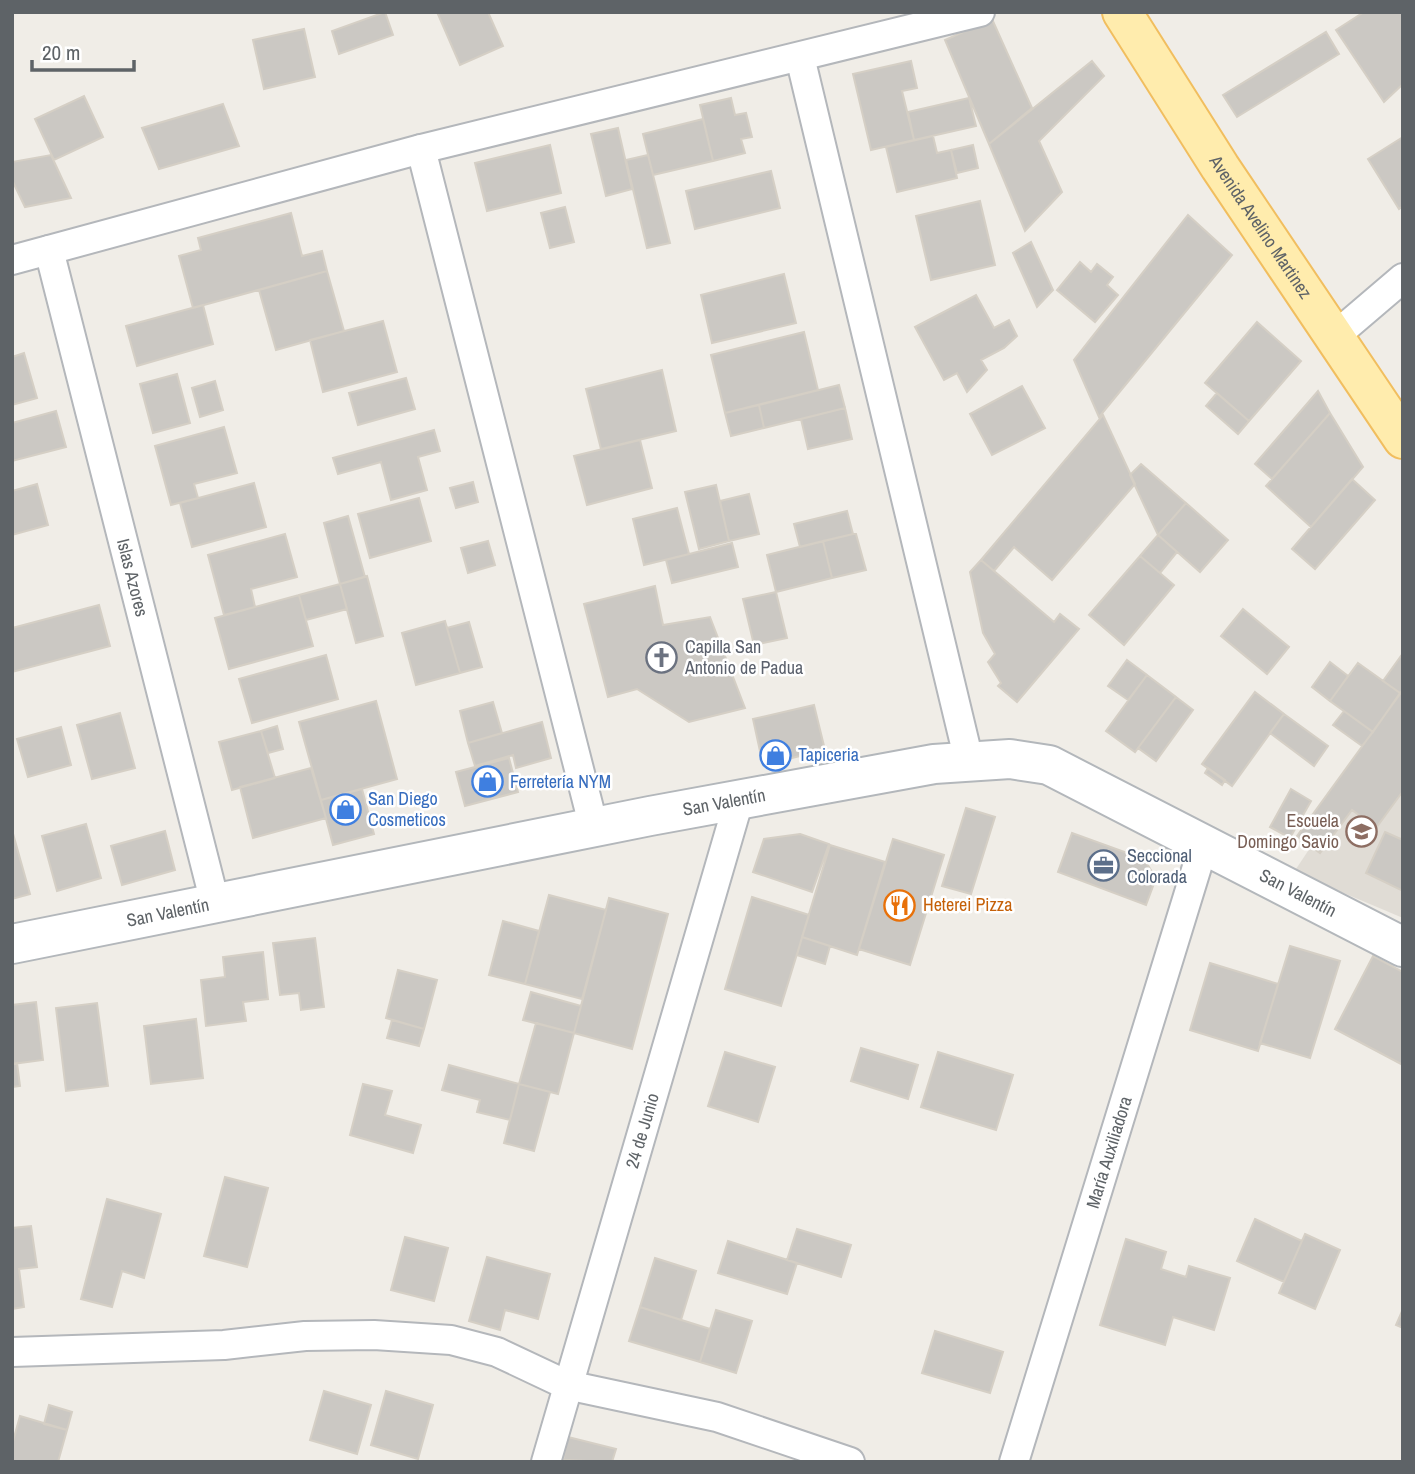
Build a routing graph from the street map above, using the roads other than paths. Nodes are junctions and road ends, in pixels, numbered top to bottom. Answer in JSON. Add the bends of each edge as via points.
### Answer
{"nodes":[{"id":1,"x":980,"y":12,"type":"edge"},
{"id":2,"x":1122,"y":12,"type":"edge"},
{"id":3,"x":800,"y":57,"type":"junction"},
{"id":4,"x":421,"y":149,"type":"junction"},
{"id":5,"x":49,"y":250,"type":"junction"},
{"id":6,"x":12,"y":260,"type":"edge"},
{"id":7,"x":1403,"y":278,"type":"edge"},
{"id":8,"x":1335,"y":336,"type":"junction"},
{"id":9,"x":1403,"y":439,"type":"edge"},
{"id":10,"x":969,"y":761,"type":"junction"},
{"id":11,"x":739,"y":800,"type":"junction"},
{"id":12,"x":594,"y":828,"type":"junction"},
{"id":13,"x":1204,"y":844,"type":"junction"},
{"id":14,"x":215,"y":903,"type":"junction"},
{"id":15,"x":12,"y":944,"type":"edge"},
{"id":16,"x":1403,"y":947,"type":"edge"},
{"id":17,"x":12,"y":1352,"type":"edge"},
{"id":18,"x":567,"y":1385,"type":"junction"},
{"id":19,"x":546,"y":1462,"type":"edge"},
{"id":20,"x":850,"y":1462,"type":"edge"},
{"id":21,"x":1014,"y":1462,"type":"edge"}],
"edges":[{"from":1,"to":3,"type":"street"},
{"from":2,"to":8,"type":"main road","name":"Avenida Avelino Martinez"},
{"from":3,"to":4,"type":"street"},
{"from":3,"to":10,"type":"street"},
{"from":4,"to":5,"type":"street"},
{"from":4,"to":12,"type":"street"},
{"from":5,"to":6,"type":"street"},
{"from":5,"to":14,"type":"street","name":"Islas Azores"},
{"from":7,"to":8,"type":"street"},
{"from":8,"to":9,"type":"main road","name":"Avenida Avelino Martinez"},
{"from":10,"to":11,"type":"main road","name":"San Valentín"},
{"from":10,"to":13,"type":"main road","name":"San Valentín","via":[[1010,759],[1049,765]]},
{"from":11,"to":12,"type":"main road","name":"San Valentín"},
{"from":11,"to":18,"type":"street","name":"24 de Junio"},
{"from":12,"to":14,"type":"main road","name":"San Valentín"},
{"from":13,"to":16,"type":"main road","name":"San Valentín"},
{"from":13,"to":21,"type":"street","name":"María Auxiliadora"},
{"from":14,"to":15,"type":"main road","name":"San Valentín"},
{"from":17,"to":18,"type":"street","via":[[224,1345],[305,1336],[407,1337],[451,1340],[497,1352]]},
{"from":18,"to":19,"type":"street","name":"24 de Junio"},
{"from":18,"to":20,"type":"street","via":[[717,1417]]}]}
